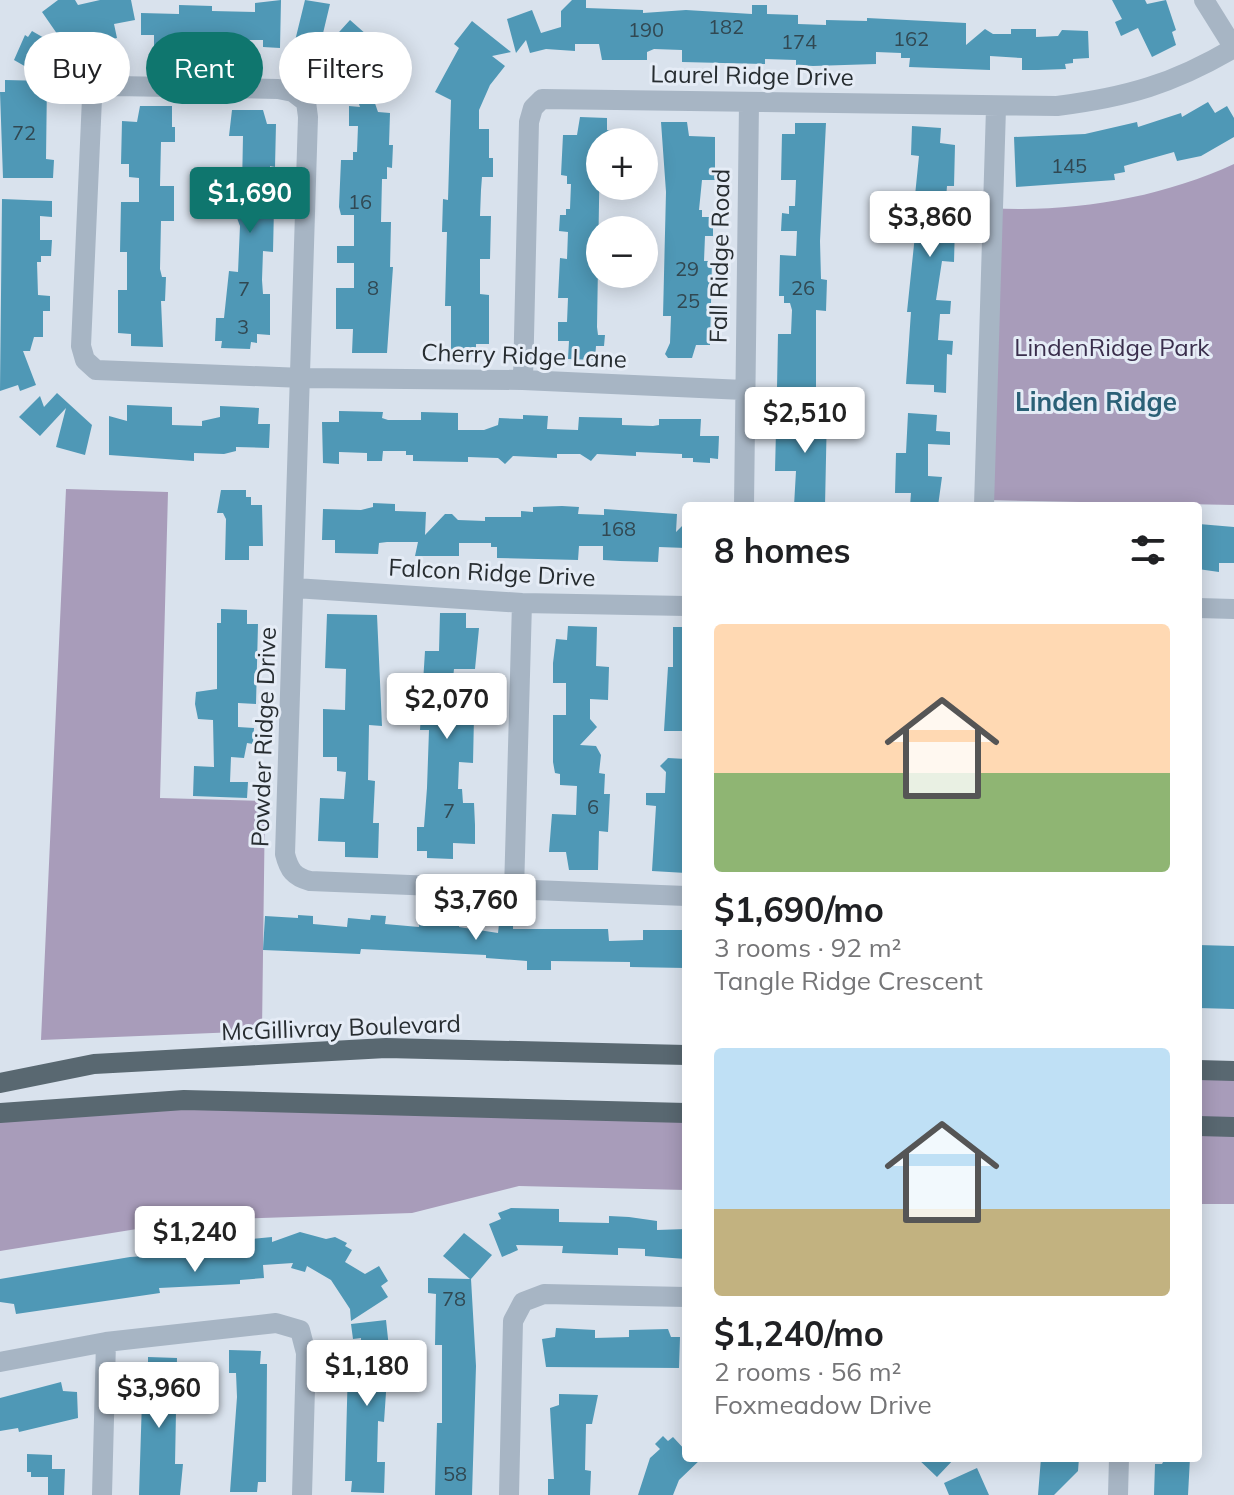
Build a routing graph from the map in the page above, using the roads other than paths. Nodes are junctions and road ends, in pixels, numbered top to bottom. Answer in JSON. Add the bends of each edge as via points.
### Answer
{"nodes":[{"id":1,"x":1204,"y":0,"type":"edge"},
{"id":2,"x":1234,"y":48,"type":"edge"},
{"id":3,"x":749,"y":103,"type":"junction"},
{"id":4,"x":996,"y":108,"type":"junction"},
{"id":5,"x":303,"y":378,"type":"junction"},
{"id":6,"x":523,"y":380,"type":"junction"},
{"id":7,"x":744,"y":390,"type":"junction"},
{"id":8,"x":744,"y":502,"type":"edge"},
{"id":9,"x":984,"y":502,"type":"edge"},
{"id":10,"x":295,"y":588,"type":"junction"},
{"id":11,"x":522,"y":603,"type":"junction"},
{"id":12,"x":682,"y":606,"type":"edge"},
{"id":13,"x":1202,"y":608,"type":"edge"},
{"id":14,"x":1234,"y":609,"type":"edge"},
{"id":15,"x":514,"y":891,"type":"junction"},
{"id":16,"x":682,"y":896,"type":"edge"},
{"id":17,"x":682,"y":1055,"type":"edge"},
{"id":18,"x":1202,"y":1070,"type":"edge"},
{"id":19,"x":1234,"y":1071,"type":"edge"},
{"id":20,"x":0,"y":1083,"type":"edge"},
{"id":21,"x":0,"y":1113,"type":"edge"},
{"id":22,"x":682,"y":1113,"type":"edge"},
{"id":23,"x":1202,"y":1126,"type":"edge"},
{"id":24,"x":1234,"y":1127,"type":"edge"},
{"id":25,"x":682,"y":1297,"type":"edge"},
{"id":26,"x":106,"y":1342,"type":"junction"},
{"id":27,"x":0,"y":1362,"type":"edge"},
{"id":28,"x":1119,"y":1462,"type":"edge"},
{"id":29,"x":102,"y":1495,"type":"edge"},
{"id":30,"x":302,"y":1495,"type":"edge"},
{"id":31,"x":509,"y":1495,"type":"edge"},
{"id":32,"x":1118,"y":1495,"type":"edge"}],
"edges":[{"from":1,"to":2,"type":"street"},
{"from":2,"to":4,"type":"street","name":"Laurel Ridge Drive","via":[[1194,72],[1124,97]]},
{"from":3,"to":4,"type":"street","name":"Laurel Ridge Drive"},
{"from":3,"to":6,"type":"street","name":"Laurel Ridge Drive","via":[[558,97],[542,99],[533,108]]},
{"from":3,"to":7,"type":"street","name":"Fall Ridge Road"},
{"from":4,"to":9,"type":"street"},
{"from":5,"to":5,"type":"street","name":"Cherry Ridge Lane","via":[[306,102],[278,89],[101,89],[88,111],[81,346],[85,360],[96,370],[114,373]]},
{"from":5,"to":6,"type":"street","name":"Cherry Ridge Lane"},
{"from":5,"to":10,"type":"street"},
{"from":6,"to":7,"type":"street","name":"Cherry Ridge Lane"},
{"from":7,"to":8,"type":"street","name":"Fall Ridge Road"},
{"from":10,"to":11,"type":"street","name":"Falcon Ridge Drive"},
{"from":10,"to":15,"type":"street","name":"Powder Ridge Drive","via":[[288,868],[310,881]]},
{"from":11,"to":12,"type":"street","name":"Falcon Ridge Drive"},
{"from":11,"to":15,"type":"street"},
{"from":13,"to":14,"type":"street"},
{"from":15,"to":16,"type":"street","name":"Powder Ridge Drive"},
{"from":17,"to":20,"type":"main road","name":"McGillivray Boulevard","via":[[386,1048],[94,1064]]},
{"from":18,"to":19,"type":"main road"},
{"from":21,"to":22,"type":"main road","via":[[184,1100]]},
{"from":23,"to":24,"type":"main road"},
{"from":25,"to":31,"type":"street","via":[[544,1294],[523,1302],[513,1321]]},
{"from":26,"to":27,"type":"street"},
{"from":26,"to":29,"type":"street"},
{"from":26,"to":30,"type":"street","via":[[276,1323],[300,1330],[306,1353]]},
{"from":28,"to":32,"type":"street"}]}
